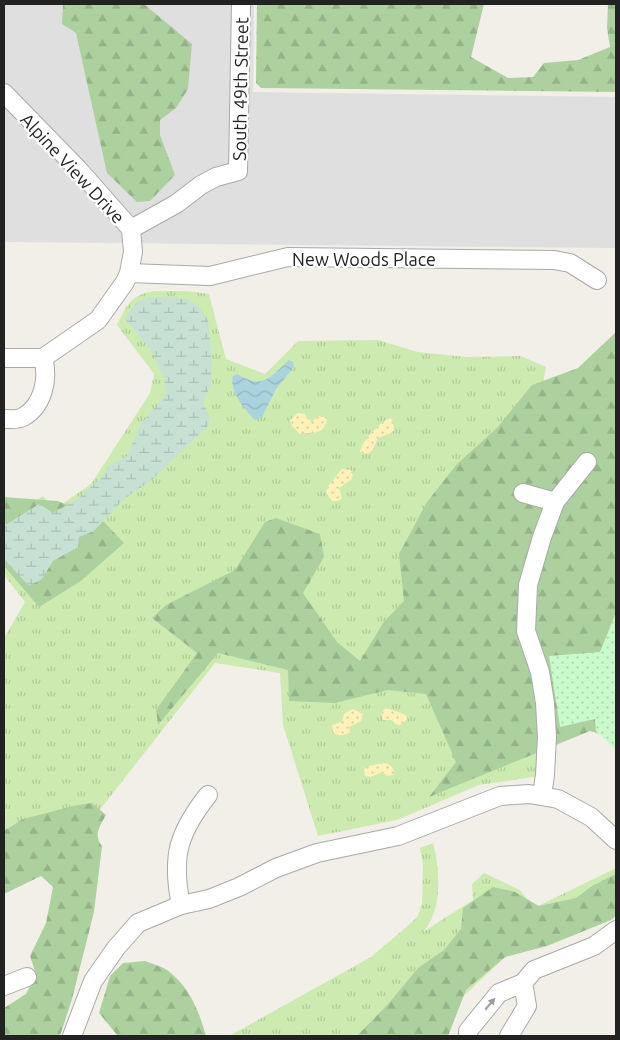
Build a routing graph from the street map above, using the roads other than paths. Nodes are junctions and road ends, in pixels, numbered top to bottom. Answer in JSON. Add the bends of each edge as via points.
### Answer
{"nodes":[{"id":1,"x":241,"y":4,"type":"edge"},
{"id":2,"x":7,"y":102,"type":"edge"},
{"id":3,"x":131,"y":229,"type":"junction"},
{"id":4,"x":129,"y":273,"type":"junction"},
{"id":5,"x":597,"y":280,"type":"dead end"},
{"id":6,"x":4,"y":358,"type":"edge"},
{"id":7,"x":43,"y":358,"type":"junction"},
{"id":8,"x":4,"y":419,"type":"edge"},
{"id":9,"x":587,"y":462,"type":"dead end"},
{"id":10,"x":523,"y":493,"type":"dead end"},
{"id":11,"x":556,"y":502,"type":"junction"},
{"id":12,"x":208,"y":795,"type":"dead end"},
{"id":13,"x":542,"y":795,"type":"junction"},
{"id":14,"x":616,"y":840,"type":"edge"},
{"id":15,"x":181,"y":905,"type":"junction"},
{"id":16,"x":616,"y":930,"type":"edge"},
{"id":17,"x":27,"y":977,"type":"dead end"},
{"id":18,"x":523,"y":983,"type":"junction"},
{"id":19,"x":4,"y":986,"type":"edge"},
{"id":20,"x":72,"y":1036,"type":"edge"},
{"id":21,"x":468,"y":1036,"type":"edge"},
{"id":22,"x":509,"y":1036,"type":"edge"}],
"edges":[{"from":1,"to":3,"type":"street","name":"South 49th Street","via":[[238,171],[201,185],[176,204]]},
{"from":2,"to":3,"type":"street","name":"Alpine View Drive","via":[[78,170]]},
{"from":3,"to":4,"type":"street","name":"Alpine View Drive","via":[[133,252]]},
{"from":4,"to":5,"type":"street","name":"New Woods Place","via":[[210,276],[288,258],[554,260],[570,263]]},
{"from":4,"to":7,"type":"street","name":"Alpine View Drive","via":[[98,320]]},
{"from":6,"to":7,"type":"street"},
{"from":7,"to":8,"type":"street","via":[[46,369],[43,391],[36,407],[22,418]]},
{"from":9,"to":11,"type":"street"},
{"from":10,"to":11,"type":"street"},
{"from":11,"to":13,"type":"street","via":[[530,575],[526,605],[526,631],[540,672],[545,704],[547,737]]},
{"from":12,"to":15,"type":"street","via":[[192,815],[177,851],[176,876]]},
{"from":13,"to":14,"type":"street","via":[[558,799],[591,817]]},
{"from":13,"to":15,"type":"street","via":[[500,796],[398,836],[317,853],[209,899]]},
{"from":15,"to":20,"type":"street","via":[[138,923],[116,948],[93,981]]},
{"from":16,"to":18,"type":"street","via":[[594,946],[534,970]]},
{"from":17,"to":19,"type":"street"},
{"from":21,"to":18,"type":"street","one_way":true,"via":[[468,1031],[499,993]]},
{"from":18,"to":22,"type":"street","via":[[527,1006]]}]}
